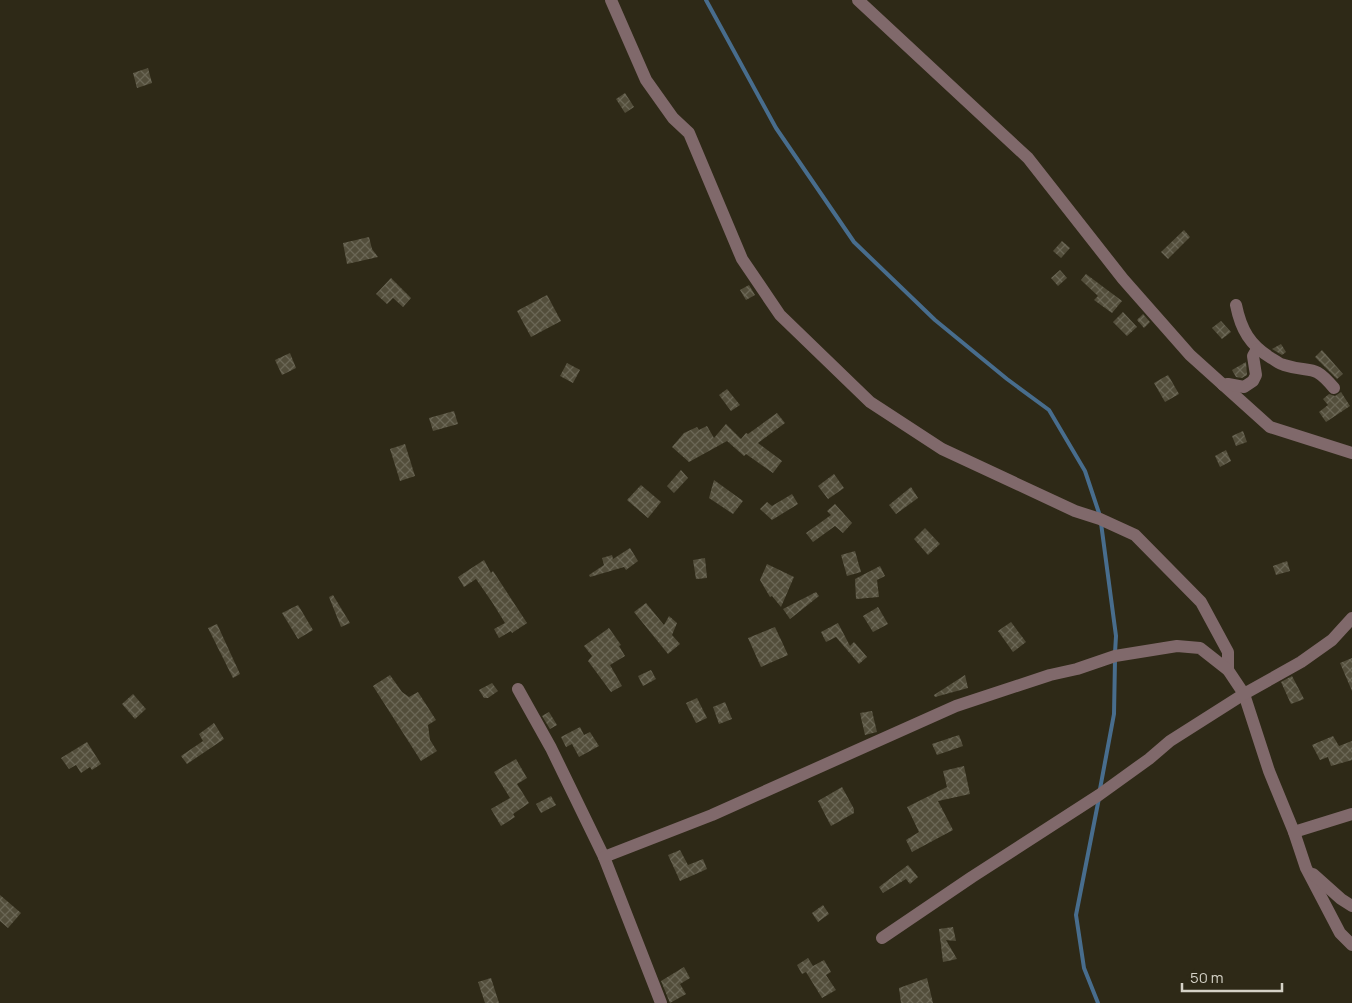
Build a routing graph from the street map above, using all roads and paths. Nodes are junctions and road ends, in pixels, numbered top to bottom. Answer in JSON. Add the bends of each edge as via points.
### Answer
{"nodes":[{"id":1,"x":611,"y":0,"type":"edge"},
{"id":2,"x":858,"y":0,"type":"edge"},
{"id":3,"x":1236,"y":305,"type":"dead end"},
{"id":4,"x":1257,"y":349,"type":"junction"},
{"id":5,"x":1224,"y":385,"type":"junction"},
{"id":6,"x":1334,"y":388,"type":"dead end"},
{"id":7,"x":1352,"y":453,"type":"edge"},
{"id":8,"x":1352,"y":618,"type":"edge"},
{"id":9,"x":1228,"y":670,"type":"junction"},
{"id":10,"x":518,"y":689,"type":"dead end"},
{"id":11,"x":1244,"y":694,"type":"junction"},
{"id":12,"x":1352,"y":814,"type":"edge"},
{"id":13,"x":1294,"y":832,"type":"junction"},
{"id":14,"x":604,"y":856,"type":"junction"},
{"id":15,"x":1306,"y":868,"type":"junction"},
{"id":16,"x":1352,"y":906,"type":"edge"},
{"id":17,"x":882,"y":938,"type":"dead end"},
{"id":18,"x":1352,"y":945,"type":"edge"},
{"id":19,"x":661,"y":1003,"type":"edge"}],
"edges":[{"from":1,"to":9,"type":"street","via":[[646,80],[673,118],[689,133],[742,259],[780,315],[870,402],[942,449],[1075,512],[1134,534],[1201,602],[1228,652]]},
{"from":2,"to":5,"type":"street","via":[[1028,158],[1123,279],[1190,355]]},
{"from":3,"to":4,"type":"street","via":[[1246,335]]},
{"from":4,"to":5,"type":"street","via":[[1253,356],[1256,375],[1253,381],[1244,387]]},
{"from":4,"to":6,"type":"street","via":[[1283,365],[1316,370]]},
{"from":5,"to":7,"type":"street","via":[[1270,427]]},
{"from":8,"to":11,"type":"street","via":[[1332,640],[1301,662]]},
{"from":9,"to":11,"type":"street"},
{"from":9,"to":14,"type":"street","via":[[1200,648],[1177,646],[1115,656],[1050,675],[956,706],[712,815]]},
{"from":10,"to":14,"type":"street"},
{"from":11,"to":13,"type":"street","via":[[1269,771]]},
{"from":11,"to":17,"type":"street","via":[[1170,741],[1099,795]]},
{"from":12,"to":13,"type":"street"},
{"from":13,"to":15,"type":"street"},
{"from":14,"to":19,"type":"street"},
{"from":15,"to":16,"type":"street"},
{"from":15,"to":18,"type":"street","via":[[1340,933]]}]}
